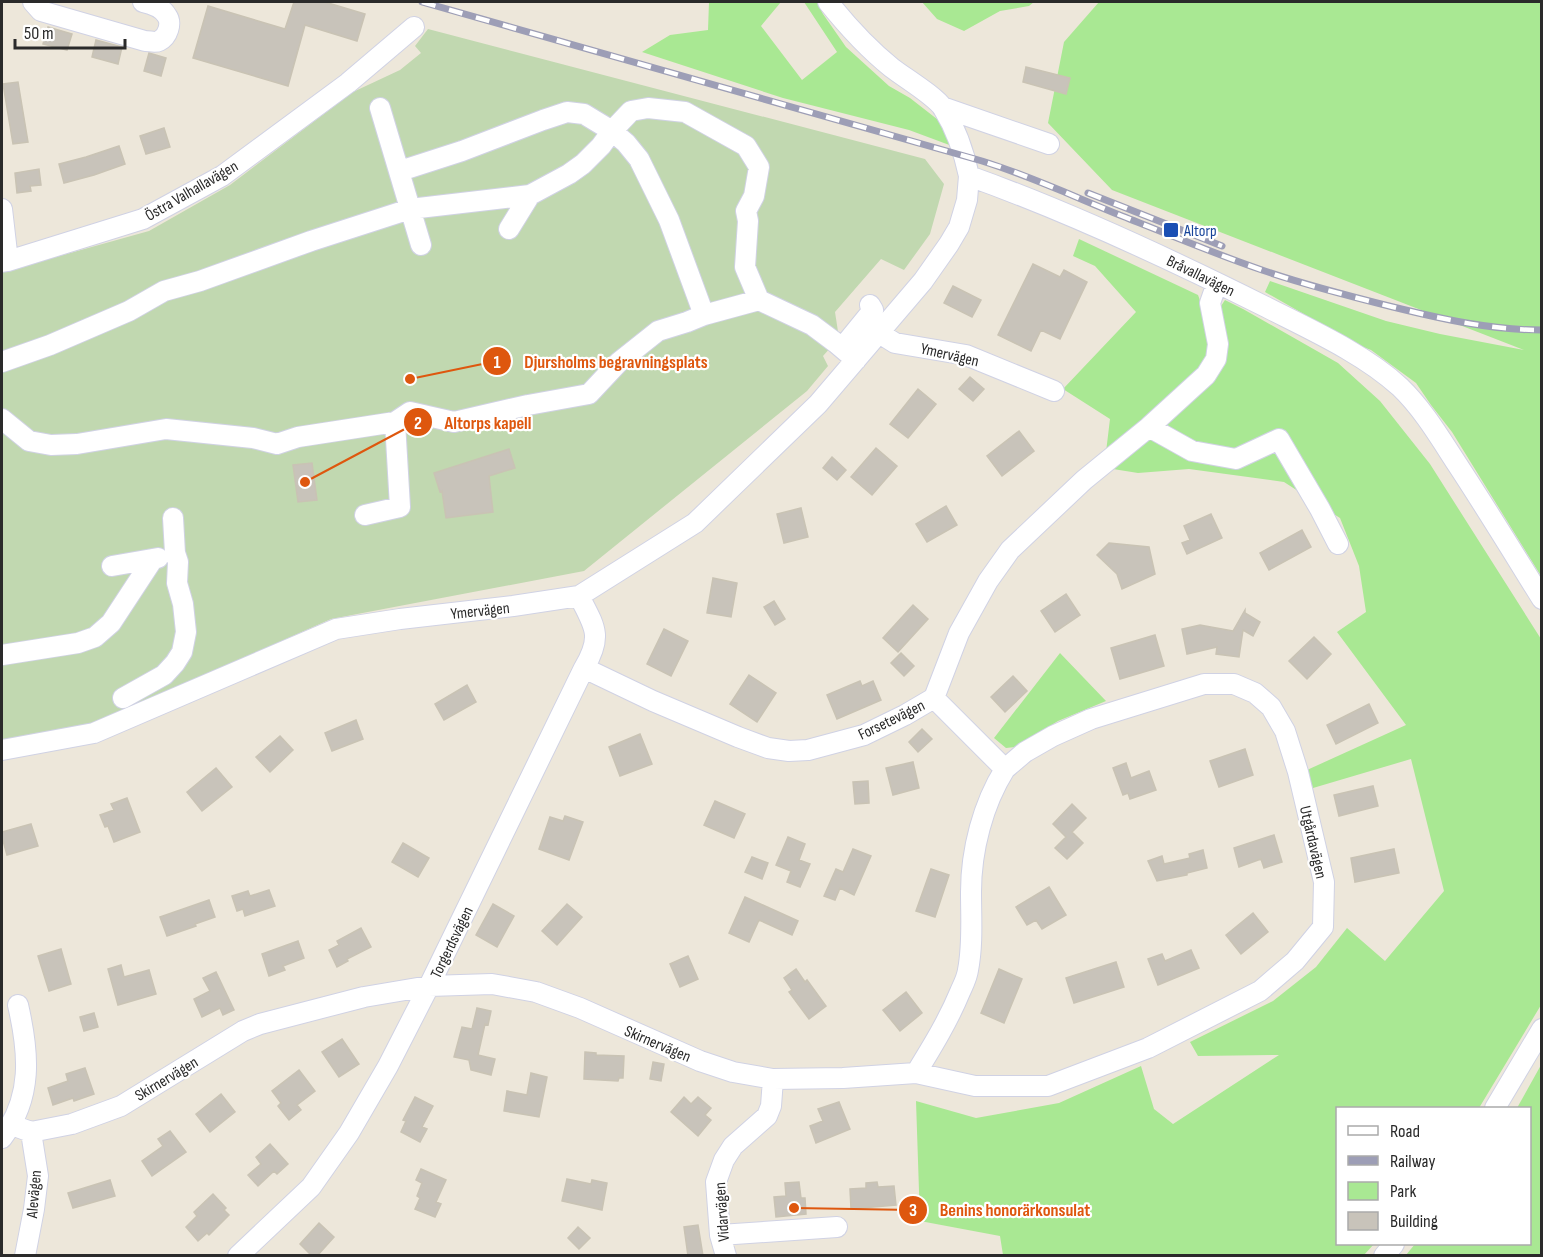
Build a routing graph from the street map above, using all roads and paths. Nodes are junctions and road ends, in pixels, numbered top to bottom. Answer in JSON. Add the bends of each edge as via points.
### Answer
{"nodes":[{"id":1,"x":33,"y":2,"type":"edge"},
{"id":2,"x":143,"y":2,"type":"edge"},
{"id":3,"x":828,"y":2,"type":"edge"},
{"id":4,"x":414,"y":27,"type":"dead end"},
{"id":5,"x":942,"y":107,"type":"junction"},
{"id":6,"x":380,"y":108,"type":"dead end"},
{"id":7,"x":612,"y":131,"type":"junction"},
{"id":8,"x":1049,"y":144,"type":"dead end"},
{"id":9,"x":400,"y":171,"type":"junction"},
{"id":10,"x":969,"y":176,"type":"junction"},
{"id":11,"x":530,"y":195,"type":"junction"},
{"id":12,"x":2,"y":209,"type":"edge"},
{"id":13,"x":410,"y":209,"type":"junction"},
{"id":14,"x":509,"y":229,"type":"dead end"},
{"id":15,"x":421,"y":245,"type":"dead end"},
{"id":16,"x":5,"y":261,"type":"edge"},
{"id":17,"x":1217,"y":283,"type":"junction"},
{"id":18,"x":759,"y":300,"type":"junction"},
{"id":19,"x":870,"y":305,"type":"dead end"},
{"id":20,"x":704,"y":315,"type":"junction"},
{"id":21,"x":879,"y":333,"type":"junction"},
{"id":22,"x":849,"y":354,"type":"junction"},
{"id":23,"x":2,"y":362,"type":"edge"},
{"id":24,"x":1054,"y":391,"type":"dead end"},
{"id":25,"x":2,"y":419,"type":"edge"},
{"id":26,"x":395,"y":422,"type":"junction"},
{"id":27,"x":1149,"y":427,"type":"junction"},
{"id":28,"x":365,"y":515,"type":"dead end"},
{"id":29,"x":173,"y":518,"type":"dead end"},
{"id":30,"x":1338,"y":544,"type":"dead end"},
{"id":31,"x":175,"y":553,"type":"junction"},
{"id":32,"x":153,"y":559,"type":"junction"},
{"id":33,"x":112,"y":566,"type":"dead end"},
{"id":34,"x":579,"y":596,"type":"junction"},
{"id":35,"x":1542,"y":599,"type":"edge"},
{"id":36,"x":2,"y":655,"type":"edge"},
{"id":37,"x":584,"y":668,"type":"junction"},
{"id":38,"x":123,"y":698,"type":"dead end"},
{"id":39,"x":934,"y":698,"type":"junction"},
{"id":40,"x":2,"y":750,"type":"edge"},
{"id":41,"x":1005,"y":769,"type":"junction"},
{"id":42,"x":429,"y":986,"type":"junction"},
{"id":43,"x":18,"y":1005,"type":"dead end"},
{"id":44,"x":1542,"y":1029,"type":"edge"},
{"id":45,"x":916,"y":1073,"type":"junction"},
{"id":46,"x":773,"y":1079,"type":"junction"},
{"id":47,"x":1496,"y":1107,"type":"edge"},
{"id":48,"x":7,"y":1132,"type":"edge"},
{"id":49,"x":31,"y":1132,"type":"junction"},
{"id":50,"x":837,"y":1227,"type":"dead end"},
{"id":51,"x":720,"y":1234,"type":"junction"},
{"id":52,"x":24,"y":1256,"type":"edge"},
{"id":53,"x":238,"y":1256,"type":"edge"},
{"id":54,"x":726,"y":1256,"type":"edge"}],
"edges":[{"from":1,"to":2,"type":"street","via":[[41,11],[145,41],[159,41],[170,22],[155,5]]},
{"from":3,"to":5,"type":"street","via":[[870,50]]},
{"from":4,"to":16,"type":"street","name":"Östra Valhallavägen","via":[[348,83],[222,176],[143,219]]},
{"from":5,"to":8,"type":"street"},
{"from":5,"to":10,"type":"street","via":[[959,139]]},
{"from":6,"to":9,"type":"street"},
{"from":7,"to":9,"type":"street","via":[[584,114],[567,112]]},
{"from":7,"to":11,"type":"street","via":[[583,164]]},
{"from":7,"to":18,"type":"street","via":[[631,111],[648,108],[685,112],[746,146],[759,167],[754,196],[746,211],[746,267]]},
{"from":7,"to":20,"type":"street","via":[[639,159],[652,184]]},
{"from":9,"to":13,"type":"street"},
{"from":10,"to":17,"type":"street","name":"Bråvallavägen","via":[[1057,210]]},
{"from":10,"to":21,"type":"street","name":"Ymervägen","via":[[967,200],[954,236],[923,281]]},
{"from":11,"to":13,"type":"street"},
{"from":11,"to":14,"type":"street"},
{"from":12,"to":16,"type":"street"},
{"from":13,"to":15,"type":"street"},
{"from":13,"to":23,"type":"street","via":[[164,291],[129,311]]},
{"from":17,"to":27,"type":"street","name":"Forsetevägen","via":[[1210,303],[1218,344],[1212,368]]},
{"from":17,"to":35,"type":"street","name":"Bråvallavägen","via":[[1347,349],[1400,387],[1438,434]]},
{"from":18,"to":20,"type":"street"},
{"from":18,"to":22,"type":"street","via":[[812,326]]},
{"from":19,"to":22,"type":"street","via":[[873,310]]},
{"from":20,"to":26,"type":"street","via":[[658,331],[619,362],[589,394],[454,422],[411,412]]},
{"from":21,"to":22,"type":"street","name":"Ymervägen"},
{"from":21,"to":24,"type":"street","name":"Ymervägen","via":[[895,344],[966,355]]},
{"from":22,"to":34,"type":"street","name":"Ymervägen","via":[[818,404],[695,523]]},
{"from":25,"to":26,"type":"street","via":[[29,441],[51,445],[166,429],[277,444],[298,436]]},
{"from":26,"to":28,"type":"street","via":[[400,507]]},
{"from":27,"to":30,"type":"street","via":[[1192,451],[1236,459],[1279,439]]},
{"from":27,"to":39,"type":"street","name":"Forsetevägen","via":[[1084,480],[1010,550],[959,633]]},
{"from":29,"to":31,"type":"street"},
{"from":31,"to":32,"type":"street"},
{"from":31,"to":38,"type":"street","via":[[186,633],[182,652],[164,675]]},
{"from":32,"to":33,"type":"street"},
{"from":32,"to":36,"type":"street","via":[[111,622],[95,637]]},
{"from":34,"to":37,"type":"street","name":"Torgerdsvägen","via":[[594,624],[596,638]]},
{"from":34,"to":40,"type":"street","name":"Ymervägen","via":[[336,629],[94,733]]},
{"from":37,"to":39,"type":"street","name":"Forsetevägen","via":[[738,737],[789,751],[864,735]]},
{"from":37,"to":42,"type":"street","name":"Torgerdsvägen"},
{"from":39,"to":41,"type":"street"},
{"from":41,"to":45,"type":"street","via":[[985,811],[975,850],[968,972],[952,1013]]},
{"from":41,"to":45,"type":"street","name":"Utgårdavägen","via":[[1025,752],[1091,719],[1204,684],[1234,684],[1255,693],[1271,707],[1285,731],[1298,772],[1324,882],[1323,927],[1295,961],[1260,991],[1148,1048],[1048,1086],[975,1086]]},
{"from":42,"to":46,"type":"street","name":"Skirnervägen","via":[[492,984],[536,992],[700,1061]]},
{"from":42,"to":49,"type":"street","name":"Skirnervägen","via":[[364,997],[260,1024],[121,1106],[72,1124]]},
{"from":42,"to":53,"type":"street","name":"Torgerdsvägen","via":[[350,1133],[311,1187]]},
{"from":43,"to":48,"type":"street","via":[[27,1060],[24,1091]]},
{"from":44,"to":47,"type":"street"},
{"from":45,"to":46,"type":"street","name":"Skirnervägen"},
{"from":46,"to":51,"type":"street","name":"Vidarvägen","via":[[767,1116],[723,1160],[716,1182]]},
{"from":48,"to":49,"type":"street"},
{"from":49,"to":52,"type":"street","name":"Alevägen","via":[[38,1176]]},
{"from":50,"to":51,"type":"street"},
{"from":51,"to":54,"type":"street","name":"Vidarvägen"}]}
